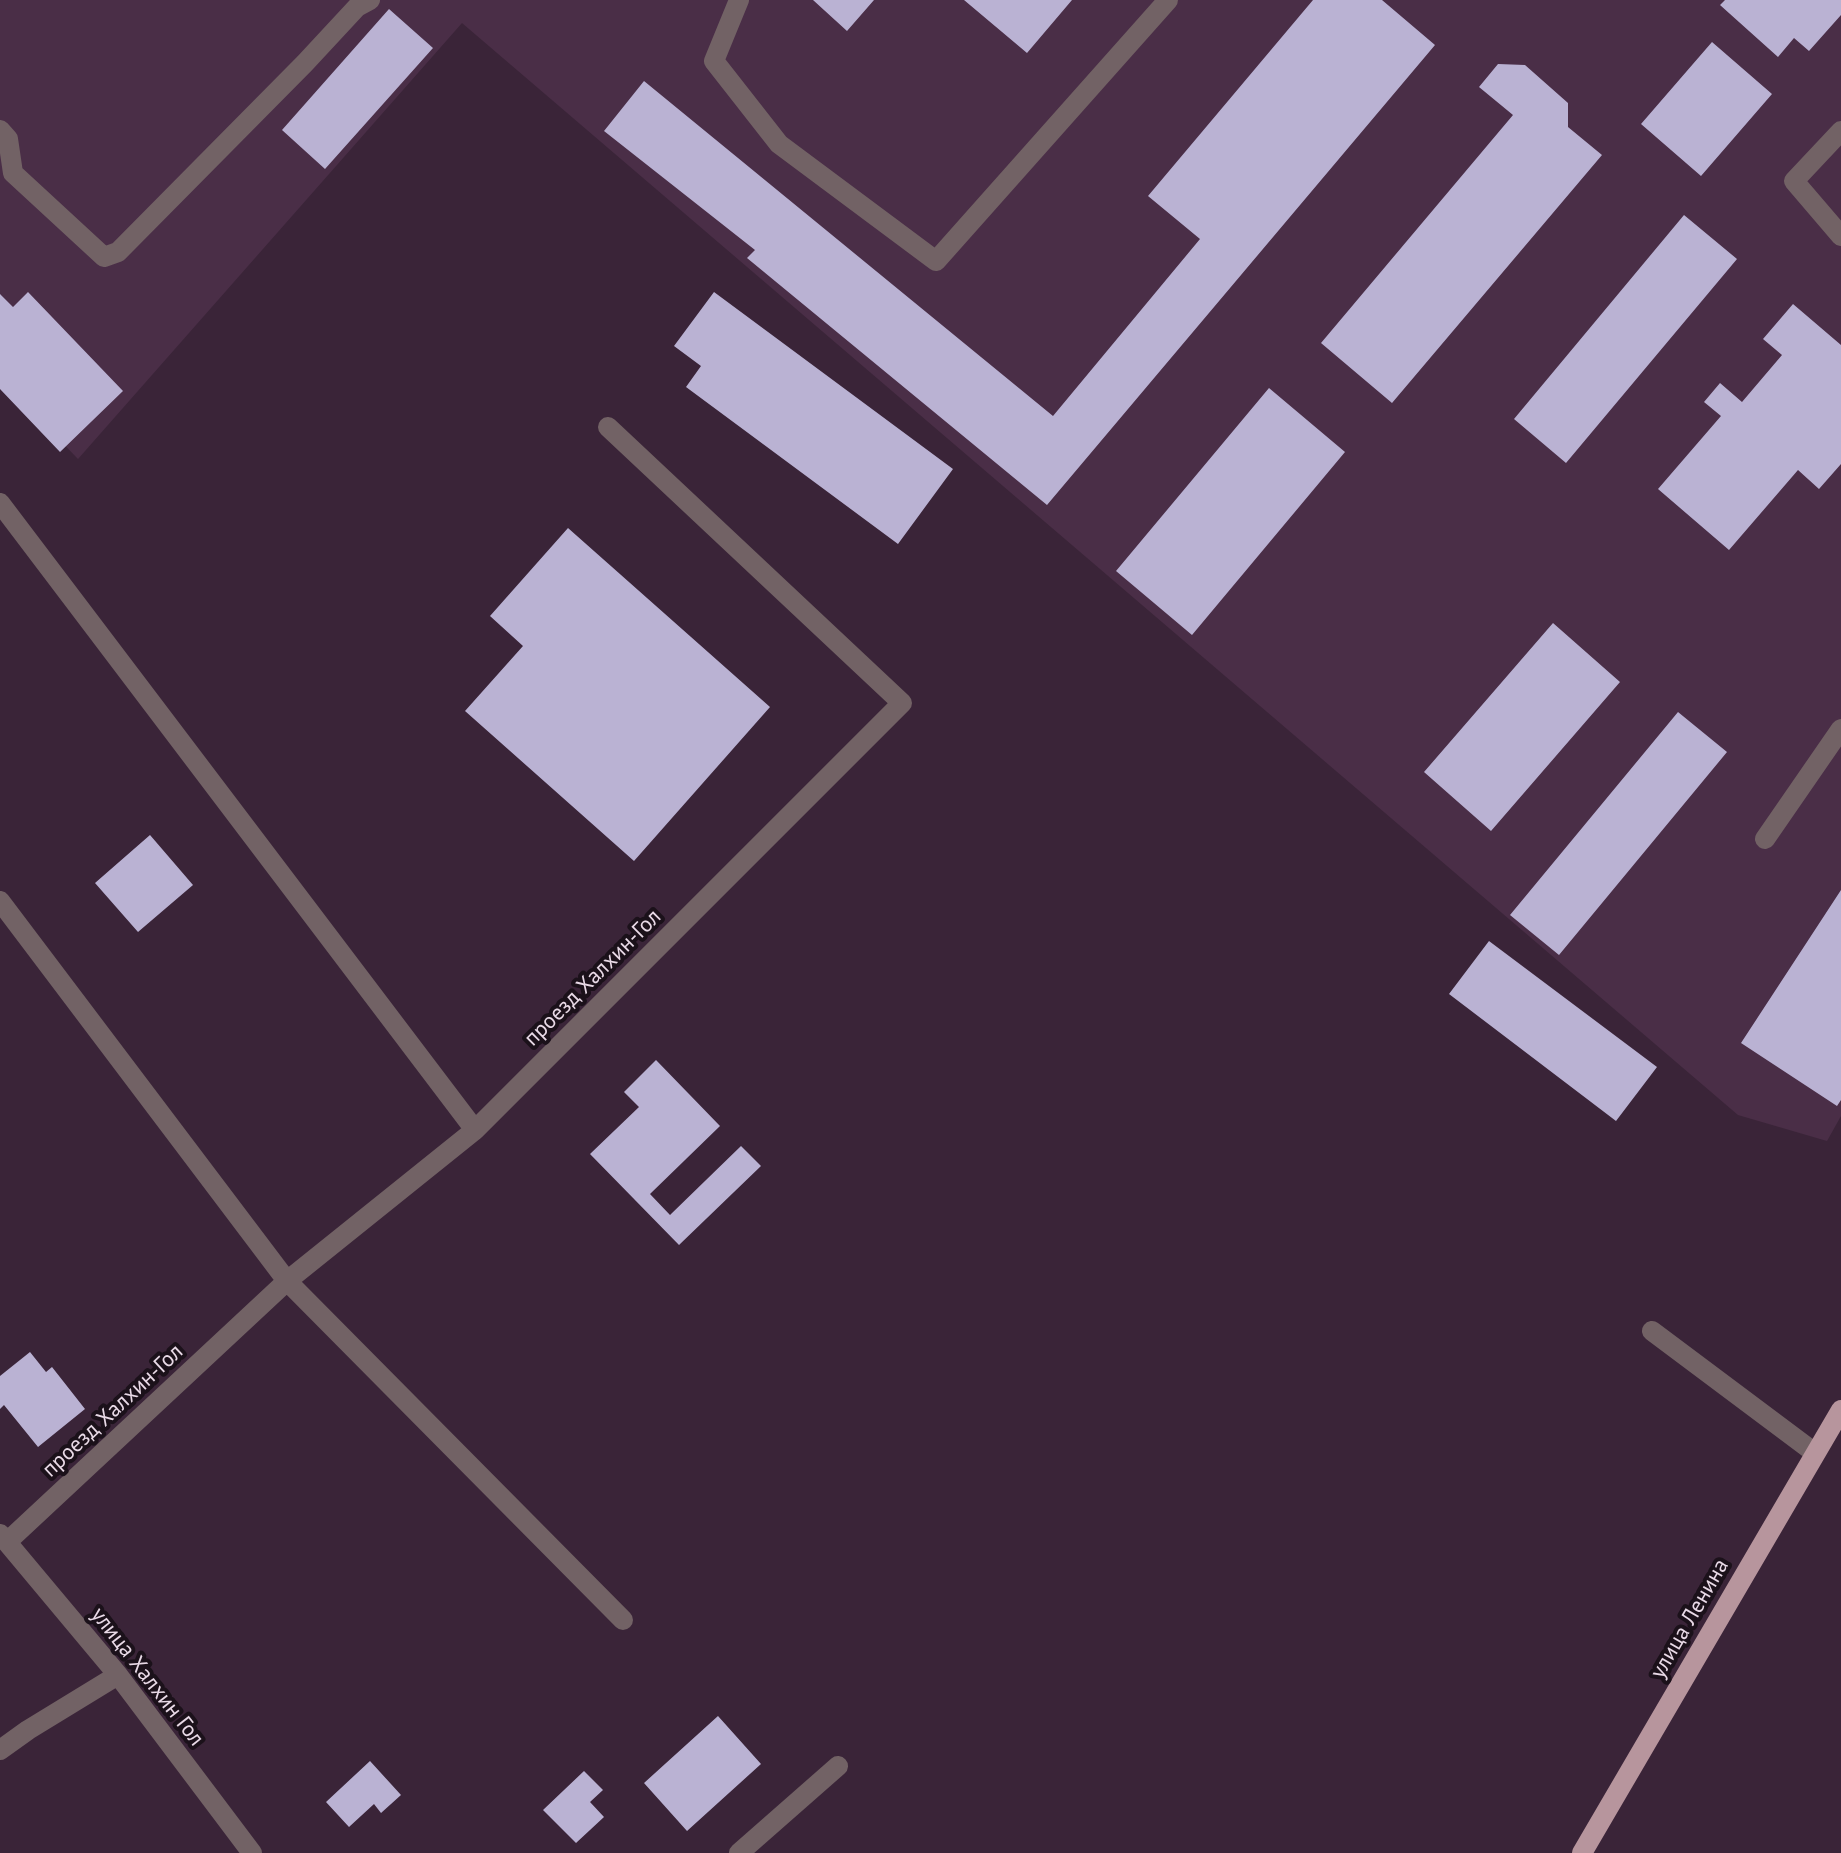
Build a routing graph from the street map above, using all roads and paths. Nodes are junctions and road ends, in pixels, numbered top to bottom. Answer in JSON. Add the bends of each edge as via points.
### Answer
{"nodes":[{"id":1,"x":370,"y":0,"type":"edge"},
{"id":2,"x":739,"y":0,"type":"edge"},
{"id":3,"x":1168,"y":0,"type":"edge"},
{"id":4,"x":0,"y":130,"type":"edge"},
{"id":5,"x":1841,"y":131,"type":"edge"},
{"id":6,"x":1841,"y":236,"type":"edge"},
{"id":7,"x":608,"y":427,"type":"dead end"},
{"id":8,"x":0,"y":503,"type":"edge"},
{"id":9,"x":1841,"y":729,"type":"edge"},
{"id":10,"x":1765,"y":839,"type":"dead end"},
{"id":11,"x":0,"y":901,"type":"edge"},
{"id":12,"x":475,"y":1130,"type":"junction"},
{"id":13,"x":287,"y":1281,"type":"junction"},
{"id":14,"x":1652,"y":1331,"type":"dead end"},
{"id":15,"x":1841,"y":1410,"type":"edge"},
{"id":16,"x":1815,"y":1453,"type":"junction"},
{"id":17,"x":4,"y":1538,"type":"edge"},
{"id":18,"x":623,"y":1620,"type":"dead end"},
{"id":19,"x":118,"y":1675,"type":"junction"},
{"id":20,"x":0,"y":1750,"type":"edge"},
{"id":21,"x":838,"y":1766,"type":"dead end"},
{"id":22,"x":252,"y":1853,"type":"edge"},
{"id":23,"x":739,"y":1853,"type":"edge"},
{"id":24,"x":1582,"y":1853,"type":"edge"}],
"edges":[{"from":1,"to":4,"type":"street","via":[[357,7],[118,252],[104,257],[13,173],[8,139]]},
{"from":2,"to":3,"type":"street","via":[[714,61],[779,144],[936,261]]},
{"from":5,"to":6,"type":"street","via":[[1794,181]]},
{"from":7,"to":12,"type":"street","name":"проезд Халхин-Гол","via":[[902,703]]},
{"from":8,"to":12,"type":"street"},
{"from":9,"to":10,"type":"street"},
{"from":11,"to":13,"type":"street"},
{"from":12,"to":13,"type":"street","name":"проезд Халхин-Гол"},
{"from":13,"to":17,"type":"street","name":"проезд Халхин-Гол"},
{"from":13,"to":18,"type":"street"},
{"from":14,"to":16,"type":"street"},
{"from":15,"to":16,"type":"main road","name":"улица Ленина"},
{"from":16,"to":24,"type":"main road","name":"улица Ленина"},
{"from":17,"to":19,"type":"street","name":"улица Халхин Гол"},
{"from":19,"to":20,"type":"street"},
{"from":19,"to":22,"type":"street","name":"улица Халхин Гол"},
{"from":21,"to":23,"type":"street"}]}
